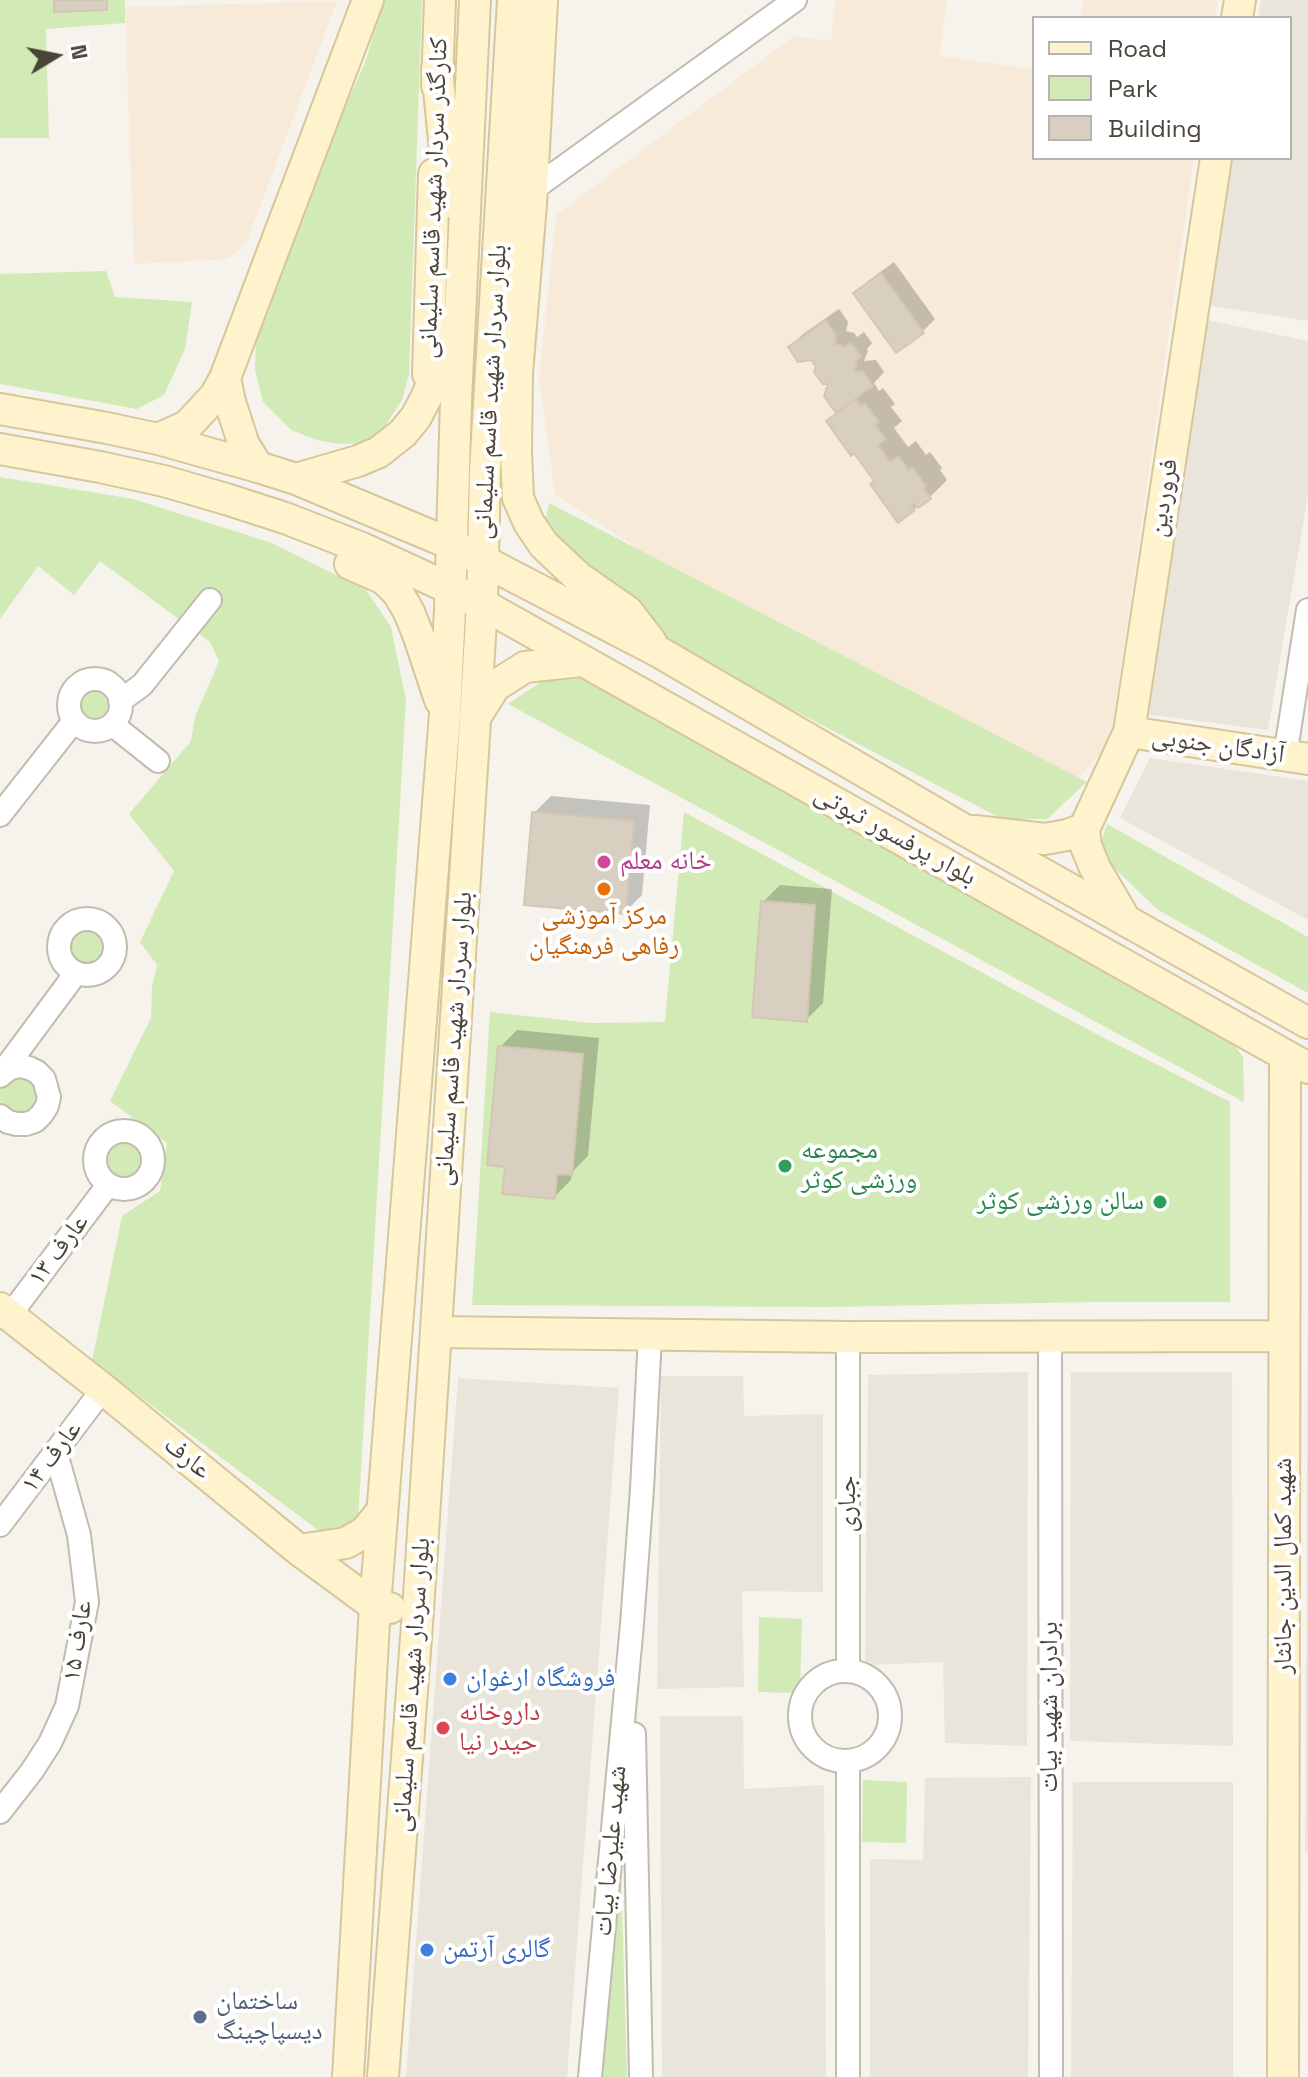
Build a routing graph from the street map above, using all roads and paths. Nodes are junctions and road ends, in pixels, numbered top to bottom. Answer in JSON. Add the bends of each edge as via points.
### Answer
{"nodes":[{"id":1,"x":368,"y":0,"type":"edge"},
{"id":2,"x":440,"y":0,"type":"edge"},
{"id":3,"x":475,"y":0,"type":"edge"},
{"id":4,"x":513,"y":0,"type":"edge"},
{"id":5,"x":542,"y":0,"type":"edge"},
{"id":6,"x":795,"y":0,"type":"edge"},
{"id":7,"x":437,"y":69,"type":"junction"},
{"id":8,"x":1216,"y":160,"type":"edge"},
{"id":9,"x":532,"y":190,"type":"junction"},
{"id":10,"x":460,"y":310,"type":"junction"},
{"id":11,"x":225,"y":378,"type":"junction"},
{"id":12,"x":427,"y":396,"type":"junction"},
{"id":13,"x":0,"y":409,"type":"edge"},
{"id":14,"x":158,"y":439,"type":"junction"},
{"id":15,"x":0,"y":449,"type":"edge"},
{"id":16,"x":258,"y":467,"type":"junction"},
{"id":17,"x":296,"y":479,"type":"junction"},
{"id":18,"x":285,"y":518,"type":"junction"},
{"id":19,"x":451,"y":544,"type":"junction"},
{"id":20,"x":483,"y":560,"type":"junction"},
{"id":21,"x":451,"y":589,"type":"junction"},
{"id":22,"x":210,"y":600,"type":"dead end"},
{"id":23,"x":482,"y":604,"type":"junction"},
{"id":24,"x":1308,"y":610,"type":"edge"},
{"id":25,"x":659,"y":652,"type":"junction"},
{"id":26,"x":582,"y":661,"type":"junction"},
{"id":27,"x":120,"y":701,"type":"junction"},
{"id":28,"x":445,"y":714,"type":"junction"},
{"id":29,"x":475,"y":717,"type":"junction"},
{"id":30,"x":74,"y":721,"type":"junction"},
{"id":31,"x":113,"y":725,"type":"junction"},
{"id":32,"x":1129,"y":732,"type":"junction"},
{"id":33,"x":1297,"y":757,"type":"edge"},
{"id":34,"x":158,"y":761,"type":"dead end"},
{"id":35,"x":0,"y":815,"type":"edge"},
{"id":36,"x":963,"y":829,"type":"junction"},
{"id":37,"x":1084,"y":829,"type":"junction"},
{"id":38,"x":1126,"y":921,"type":"junction"},
{"id":39,"x":76,"y":973,"type":"dead end"},
{"id":40,"x":1308,"y":1023,"type":"edge"},
{"id":41,"x":1296,"y":1061,"type":"edge"},
{"id":42,"x":0,"y":1075,"type":"edge"},
{"id":43,"x":0,"y":1116,"type":"edge"},
{"id":44,"x":108,"y":1185,"type":"dead end"},
{"id":45,"x":5,"y":1312,"type":"edge"},
{"id":46,"x":436,"y":1332,"type":"junction"},
{"id":47,"x":650,"y":1336,"type":"junction"},
{"id":48,"x":1050,"y":1336,"type":"junction"},
{"id":49,"x":1284,"y":1336,"type":"junction"},
{"id":50,"x":848,"y":1337,"type":"junction"},
{"id":51,"x":103,"y":1389,"type":"junction"},
{"id":52,"x":56,"y":1453,"type":"junction"},
{"id":53,"x":382,"y":1511,"type":"junction"},
{"id":54,"x":0,"y":1525,"type":"edge"},
{"id":55,"x":299,"y":1550,"type":"junction"},
{"id":56,"x":375,"y":1606,"type":"junction"},
{"id":57,"x":418,"y":1611,"type":"junction"},
{"id":58,"x":632,"y":1624,"type":"junction"},
{"id":59,"x":848,"y":1670,"type":"junction"},
{"id":60,"x":848,"y":1763,"type":"junction"},
{"id":61,"x":0,"y":1812,"type":"edge"},
{"id":62,"x":1296,"y":1892,"type":"edge"},
{"id":63,"x":1296,"y":1946,"type":"edge"},
{"id":64,"x":348,"y":2077,"type":"edge"},
{"id":65,"x":383,"y":2077,"type":"edge"},
{"id":66,"x":590,"y":2077,"type":"edge"},
{"id":67,"x":641,"y":2077,"type":"edge"},
{"id":68,"x":848,"y":2077,"type":"edge"},
{"id":69,"x":1051,"y":2077,"type":"edge"},
{"id":70,"x":1283,"y":2077,"type":"edge"}],
"edges":[{"from":1,"to":11,"type":"main road"},
{"from":2,"to":7,"type":"main road","name":"کنارگذر سردار شهید قاسم سلیمانی"},
{"from":3,"to":10,"type":"main road","name":"بلوار سردار شهید قاسم سلیمانی"},
{"from":4,"to":20,"type":"main road","name":"بلوار سردار شهید قاسم سلیمانی"},
{"from":5,"to":9,"type":"main road"},
{"from":6,"to":9,"type":"street"},
{"from":7,"to":10,"type":"main road"},
{"from":7,"to":12,"type":"main road","name":"کنارگذر سردار شهید قاسم سلیمانی"},
{"from":8,"to":32,"type":"main road","name":"فروردین"},
{"from":9,"to":25,"type":"main road","via":[[518,354],[518,498],[544,545],[627,611]]},
{"from":10,"to":12,"type":"main road"},
{"from":10,"to":19,"type":"main road","name":"بلوار سردار شهید قاسم سلیمانی"},
{"from":11,"to":14,"type":"main road","via":[[187,426]]},
{"from":11,"to":16,"type":"main road","via":[[244,445]]},
{"from":12,"to":17,"type":"main road","via":[[403,433],[379,452]]},
{"from":13,"to":14,"type":"main road","name":"بلوار پرفسور ثبوتی"},
{"from":14,"to":16,"type":"main road","name":"بلوار پرفسور ثبوتی"},
{"from":15,"to":18,"type":"main road","name":"بلوار پرفسور ثبوتی","via":[[164,481]]},
{"from":16,"to":17,"type":"main road","name":"بلوار پرفسور ثبوتی"},
{"from":17,"to":19,"type":"main road","name":"بلوار پرفسور ثبوتی"},
{"from":18,"to":21,"type":"main road","name":"بلوار پرفسور ثبوتی"},
{"from":18,"to":28,"type":"main road","via":[[298,539],[384,579],[398,593]]},
{"from":19,"to":20,"type":"main road","name":"بلوار پرفسور ثبوتی"},
{"from":19,"to":21,"type":"main road","name":"بلوار سردار شهید قاسم سلیمانی"},
{"from":20,"to":23,"type":"main road","name":"بلوار سردار شهید قاسم سلیمانی"},
{"from":20,"to":25,"type":"main road","name":"بلوار پرفسور ثبوتی"},
{"from":21,"to":23,"type":"main road","name":"بلوار پرفسور ثبوتی"},
{"from":21,"to":28,"type":"main road","name":"بلوار سردار شهید قاسم سلیمانی"},
{"from":22,"to":27,"type":"street","via":[[142,685]]},
{"from":23,"to":26,"type":"main road","name":"بلوار پرفسور ثبوتی"},
{"from":23,"to":29,"type":"main road","name":"بلوار سردار شهید قاسم سلیمانی"},
{"from":24,"to":33,"type":"street"},
{"from":25,"to":36,"type":"main road","name":"بلوار پرفسور ثبوتی"},
{"from":26,"to":29,"type":"main road","via":[[525,667],[495,686]]},
{"from":26,"to":41,"type":"main road","name":"بلوار پرفسور ثبوتی"},
{"from":27,"to":30,"type":"street","via":[[105,682],[81,684],[70,697]]},
{"from":27,"to":31,"type":"street"},
{"from":28,"to":53,"type":"main road","name":"بلوار سردار شهید قاسم سلیمانی"},
{"from":29,"to":46,"type":"main road","name":"بلوار سردار شهید قاسم سلیمانی"},
{"from":30,"to":31,"type":"street","via":[[89,731]]},
{"from":30,"to":35,"type":"street"},
{"from":31,"to":34,"type":"street"},
{"from":32,"to":33,"type":"main road","name":"آزادگان جنوبی"},
{"from":32,"to":37,"type":"main road","name":"فروردین"},
{"from":36,"to":37,"type":"main road","via":[[1045,839]]},
{"from":36,"to":38,"type":"main road","name":"بلوار پرفسور ثبوتی"},
{"from":37,"to":38,"type":"main road","via":[[1095,868]]},
{"from":38,"to":40,"type":"main road","name":"بلوار پرفسور ثبوتی"},
{"from":39,"to":42,"type":"street"},
{"from":41,"to":49,"type":"main road","name":"شهید کمال الدین جانثار"},
{"from":42,"to":43,"type":"street","via":[[10,1068],[29,1068],[44,1079],[49,1097],[35,1121],[17,1124]]},
{"from":44,"to":45,"type":"street","name":"عارف ۱۳"},
{"from":45,"to":51,"type":"main road","name":"عارف"},
{"from":46,"to":47,"type":"main road"},
{"from":46,"to":57,"type":"main road","name":"بلوار سردار شهید قاسم سلیمانی"},
{"from":47,"to":50,"type":"main road"},
{"from":47,"to":58,"type":"street","name":"شهید علیرضا بیات"},
{"from":48,"to":49,"type":"main road"},
{"from":48,"to":50,"type":"main road"},
{"from":48,"to":69,"type":"street","name":"برادران شهید بیات"},
{"from":49,"to":62,"type":"main road","name":"شهید کمال الدین جانثار"},
{"from":50,"to":59,"type":"street","name":"جباری"},
{"from":51,"to":52,"type":"street","name":"عارف ۱۴"},
{"from":51,"to":55,"type":"main road","name":"عارف"},
{"from":52,"to":54,"type":"street","name":"عارف ۱۴"},
{"from":52,"to":61,"type":"street","name":"عارف ۱۵","via":[[79,1535],[87,1602],[67,1706],[50,1743]]},
{"from":53,"to":55,"type":"main road","via":[[365,1532],[346,1543]]},
{"from":53,"to":56,"type":"main road","name":"بلوار سردار شهید قاسم سلیمانی"},
{"from":55,"to":56,"type":"main road","name":"عارف"},
{"from":56,"to":57,"type":"main road"},
{"from":56,"to":64,"type":"main road","name":"بلوار سردار شهید قاسم سلیمانی"},
{"from":57,"to":65,"type":"main road","name":"بلوار سردار شهید قاسم سلیمانی"},
{"from":58,"to":66,"type":"street","name":"شهید علیرضا بیات"},
{"from":58,"to":67,"type":"street","name":"شهید علیرضا بیات"},
{"from":59,"to":60,"type":"street","via":[[867,1676],[881,1689],[890,1707],[890,1726],[882,1744],[867,1757]]},
{"from":59,"to":60,"type":"street","via":[[814,1684],[799,1716],[805,1740],[814,1749]]},
{"from":60,"to":68,"type":"street"},
{"from":62,"to":63,"type":"main road","name":"شهید کمال الدین جانثار"},
{"from":63,"to":70,"type":"main road","name":"شهید کمال الدین جانثار"}]}
